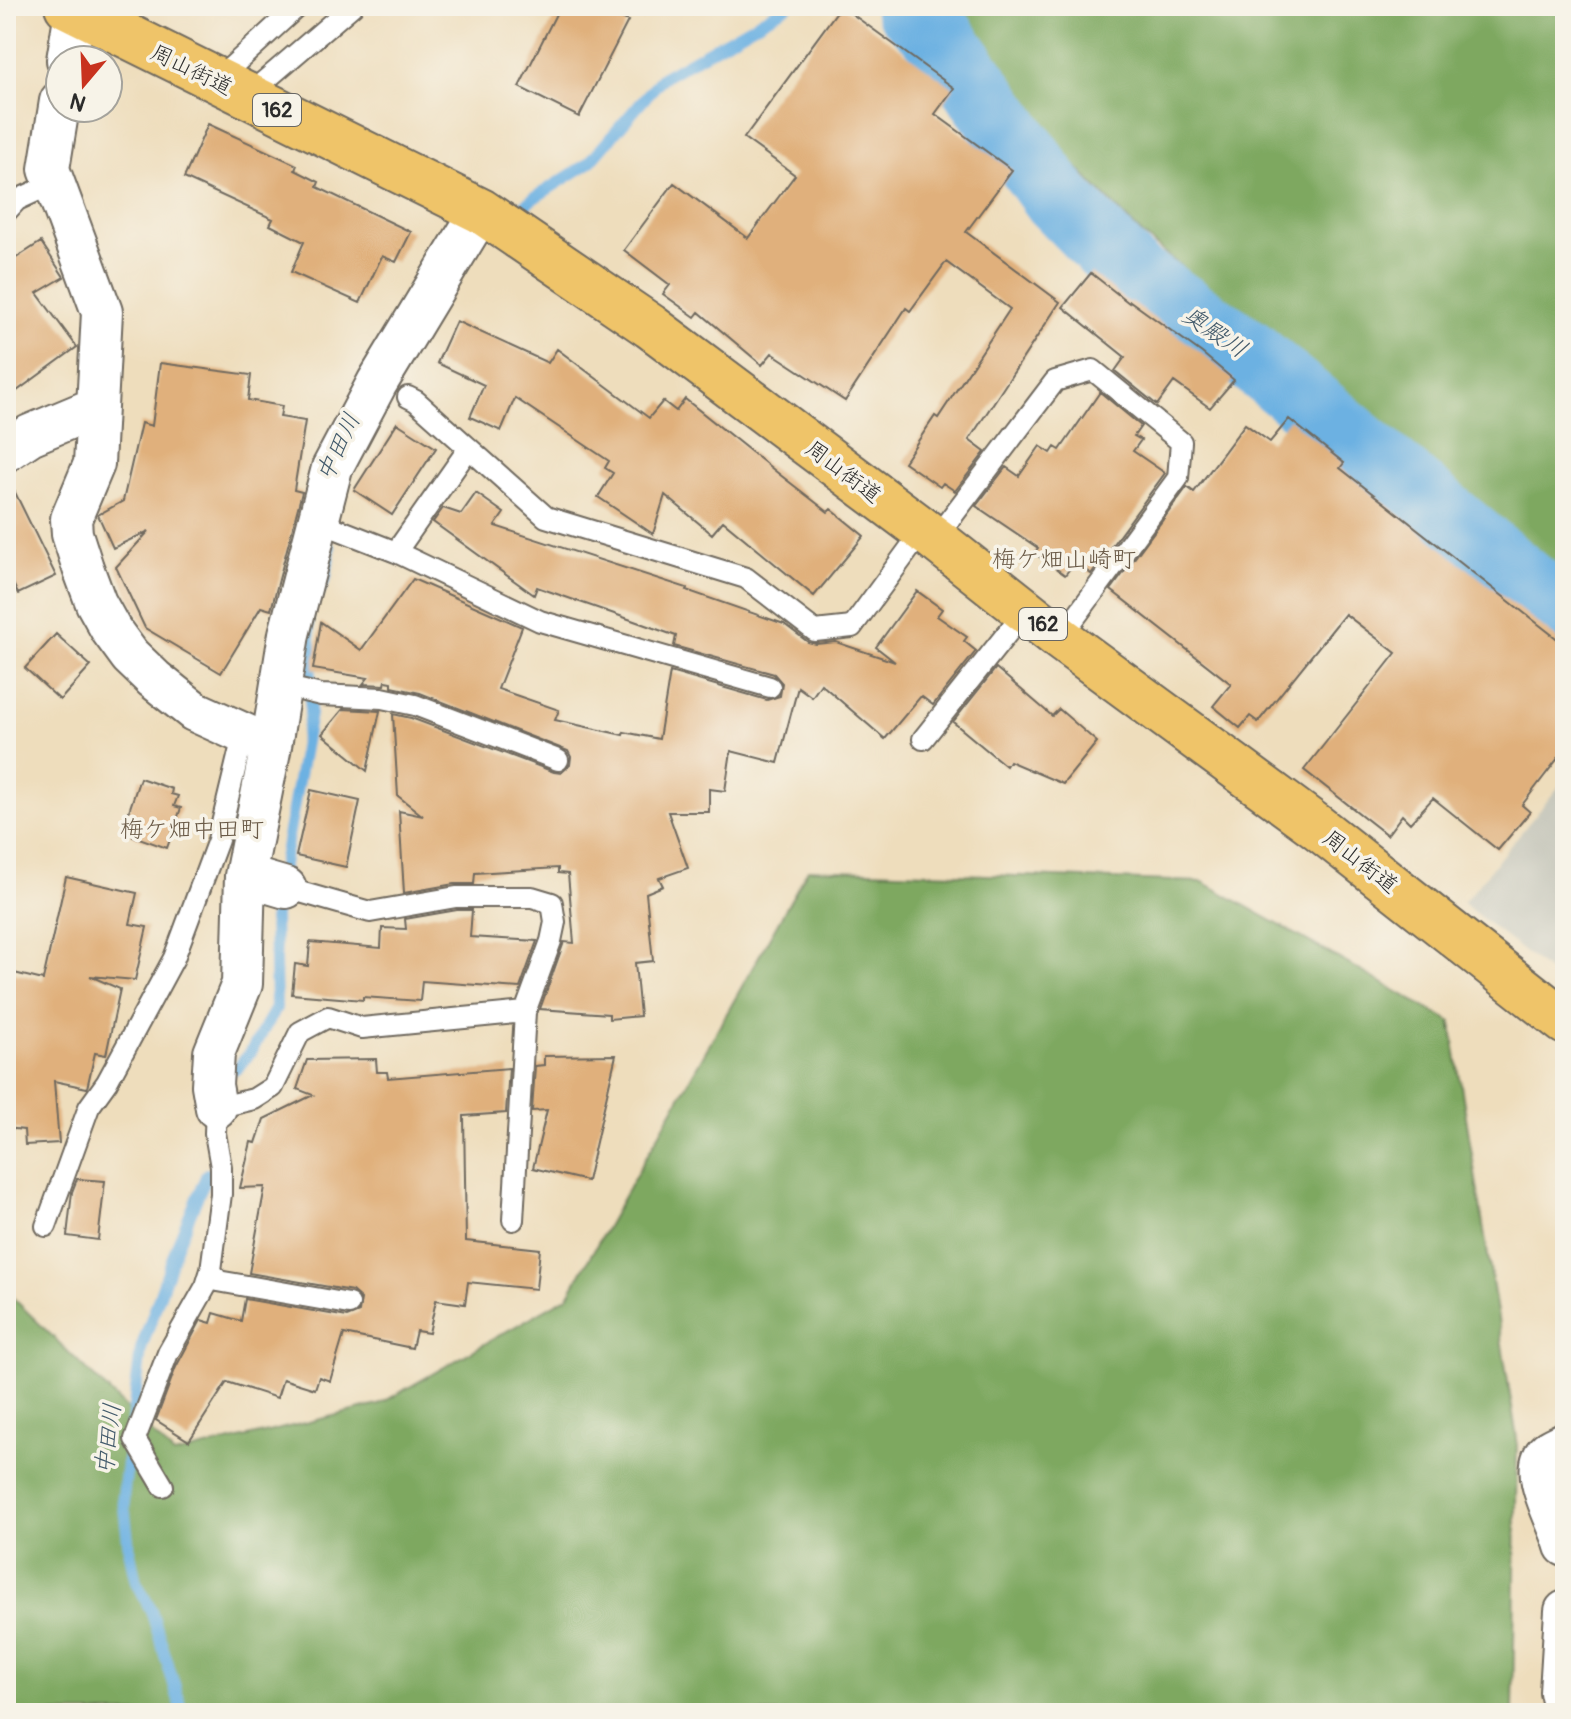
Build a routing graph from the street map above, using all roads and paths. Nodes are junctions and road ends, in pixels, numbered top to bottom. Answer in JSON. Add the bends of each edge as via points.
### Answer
{"nodes":[{"id":1,"x":298,"y":6,"type":"edge"},
{"id":2,"x":352,"y":6,"type":"edge"},
{"id":3,"x":71,"y":8,"type":"edge"},
{"id":4,"x":68,"y":44,"type":"edge"},
{"id":5,"x":231,"y":88,"type":"junction"},
{"id":6,"x":56,"y":124,"type":"edge"},
{"id":7,"x":54,"y":183,"type":"junction"},
{"id":8,"x":6,"y":212,"type":"edge"},
{"id":9,"x":494,"y":220,"type":"junction"},
{"id":10,"x":391,"y":389,"type":"junction"},
{"id":11,"x":97,"y":407,"type":"junction"},
{"id":12,"x":469,"y":448,"type":"junction"},
{"id":13,"x":6,"y":451,"type":"edge"},
{"id":14,"x":317,"y":521,"type":"junction"},
{"id":15,"x":929,"y":534,"type":"junction"},
{"id":16,"x":396,"y":552,"type":"junction"},
{"id":17,"x":1025,"y":611,"type":"junction"},
{"id":18,"x":1060,"y":638,"type":"junction"},
{"id":19,"x":283,"y":686,"type":"junction"},
{"id":20,"x":770,"y":687,"type":"dead end"},
{"id":21,"x":258,"y":739,"type":"junction"},
{"id":22,"x":923,"y":739,"type":"dead end"},
{"id":23,"x":558,"y":760,"type":"dead end"},
{"id":24,"x":265,"y":882,"type":"junction"},
{"id":25,"x":525,"y":1012,"type":"junction"},
{"id":26,"x":1565,"y":1022,"type":"edge"},
{"id":27,"x":216,"y":1108,"type":"junction"},
{"id":28,"x":513,"y":1220,"type":"dead end"},
{"id":29,"x":46,"y":1226,"type":"dead end"},
{"id":30,"x":211,"y":1270,"type":"junction"},
{"id":31,"x":349,"y":1304,"type":"dead end"},
{"id":32,"x":1565,"y":1442,"type":"edge"},
{"id":33,"x":163,"y":1486,"type":"dead end"},
{"id":34,"x":1565,"y":1546,"type":"edge"},
{"id":35,"x":1565,"y":1611,"type":"edge"},
{"id":36,"x":1565,"y":1713,"type":"edge"}],
"edges":[{"from":1,"to":5,"type":"lane"},
{"from":2,"to":5,"type":"lane"},
{"from":3,"to":4,"type":"street"},
{"from":3,"to":5,"type":"highway","name":"周山街道","number":"162"},
{"from":5,"to":9,"type":"highway","name":"周山街道","number":"162"},
{"from":6,"to":7,"type":"street","via":[[49,169]]},
{"from":7,"to":8,"type":"lane","via":[[17,200]]},
{"from":7,"to":11,"type":"street","via":[[102,312]]},
{"from":9,"to":10,"type":"street"},
{"from":9,"to":15,"type":"highway","name":"周山街道","number":"162","via":[[650,326]]},
{"from":10,"to":12,"type":"lane","via":[[416,401]]},
{"from":10,"to":14,"type":"street","via":[[332,468]]},
{"from":11,"to":13,"type":"street"},
{"from":11,"to":21,"type":"street","via":[[94,464],[71,519],[96,603],[130,656],[154,679],[194,711]]},
{"from":12,"to":15,"type":"lane","via":[[546,517],[746,578],[815,631],[852,627]]},
{"from":12,"to":16,"type":"lane"},
{"from":14,"to":16,"type":"lane"},
{"from":14,"to":19,"type":"street","via":[[289,634]]},
{"from":15,"to":17,"type":"highway","name":"周山街道","number":"162"},
{"from":15,"to":18,"type":"lane","via":[[1055,381],[1093,370],[1181,442],[1178,478]]},
{"from":16,"to":20,"type":"lane","via":[[540,621]]},
{"from":17,"to":18,"type":"highway","name":"周山街道","number":"162"},
{"from":17,"to":22,"type":"lane"},
{"from":18,"to":26,"type":"highway","name":"周山街道","number":"162","via":[[1316,826]]},
{"from":19,"to":21,"type":"street"},
{"from":19,"to":23,"type":"lane","via":[[415,705]]},
{"from":21,"to":24,"type":"street"},
{"from":21,"to":29,"type":"lane","via":[[174,958],[89,1107]]},
{"from":24,"to":25,"type":"lane","via":[[370,912],[456,897],[532,897],[552,903],[551,941]]},
{"from":24,"to":27,"type":"street","via":[[242,984],[214,1053]]},
{"from":25,"to":27,"type":"lane","via":[[362,1028],[328,1017],[300,1032],[273,1087],[254,1099]]},
{"from":25,"to":28,"type":"lane"},
{"from":27,"to":30,"type":"lane","via":[[221,1194]]},
{"from":30,"to":31,"type":"lane","via":[[218,1281]]},
{"from":30,"to":33,"type":"lane","via":[[168,1353],[135,1439]]},
{"from":32,"to":34,"type":"street","via":[[1548,1451],[1539,1475]]},
{"from":35,"to":36,"type":"street","via":[[1560,1692]]}]}
